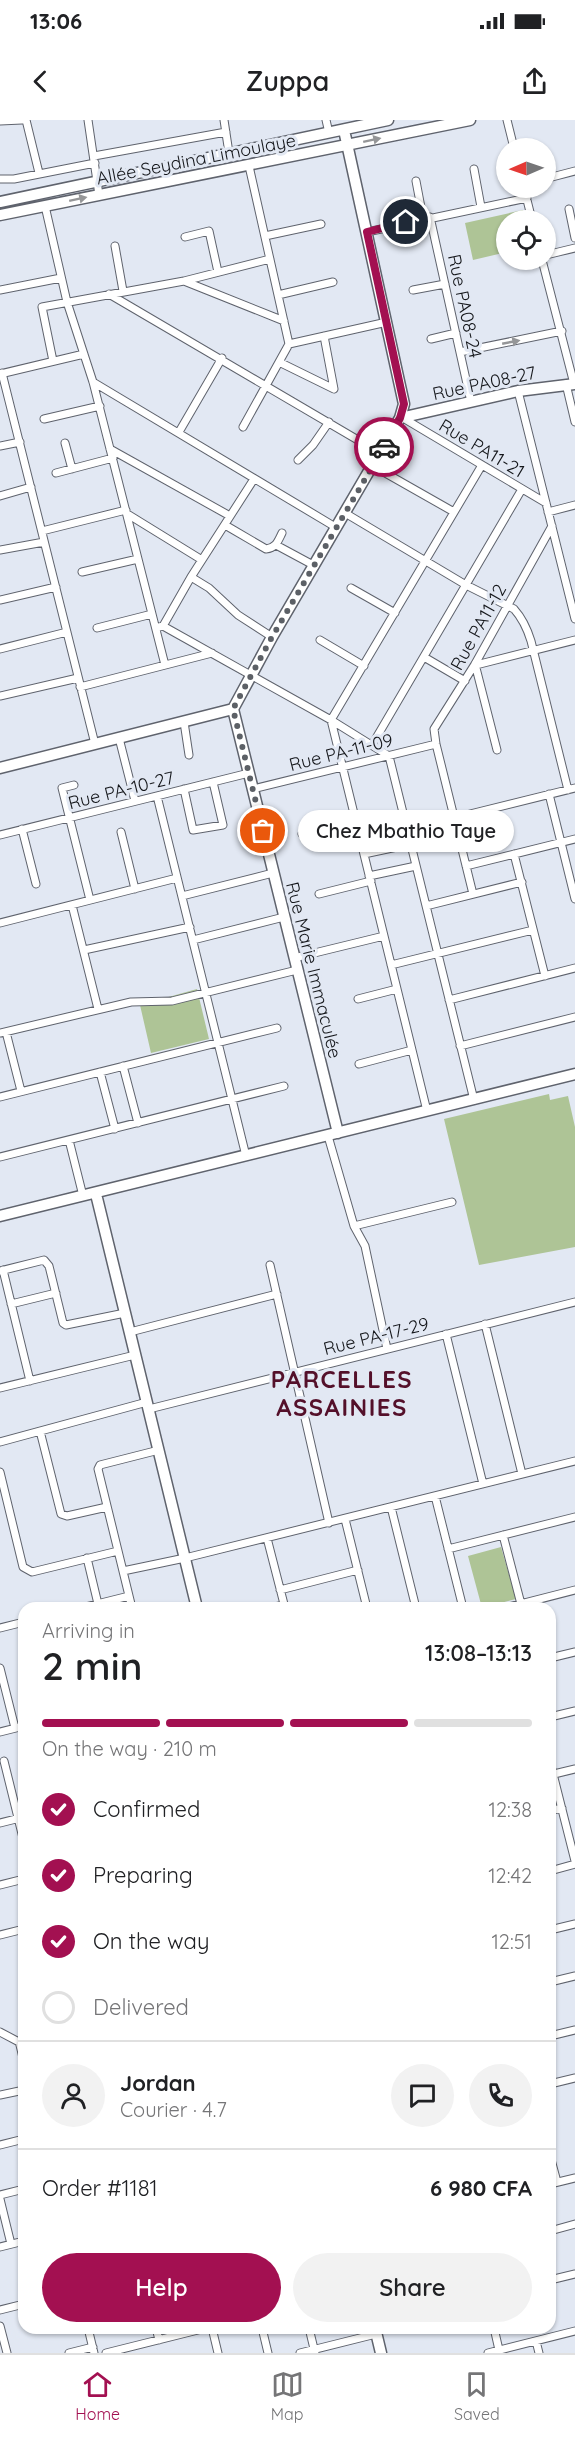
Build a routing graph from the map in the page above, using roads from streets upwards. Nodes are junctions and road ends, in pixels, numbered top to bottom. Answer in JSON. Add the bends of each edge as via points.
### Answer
{"nodes":[{"id":1,"x":24,"y":120,"type":"edge"},
{"id":2,"x":88,"y":120,"type":"edge"},
{"id":3,"x":224,"y":120,"type":"edge"},
{"id":4,"x":326,"y":120,"type":"edge"},
{"id":5,"x":388,"y":120,"type":"edge"},
{"id":6,"x":470,"y":120,"type":"edge"},
{"id":7,"x":507,"y":120,"type":"edge"},
{"id":8,"x":0,"y":121,"type":"edge"},
{"id":9,"x":344,"y":130,"type":"junction"},
{"id":10,"x":226,"y":132,"type":"junction"},
{"id":11,"x":329,"y":133,"type":"junction"},
{"id":12,"x":512,"y":138,"type":"edge"},
{"id":13,"x":348,"y":146,"type":"junction"},
{"id":14,"x":229,"y":153,"type":"junction"},
{"id":15,"x":95,"y":159,"type":"junction"},
{"id":16,"x":249,"y":166,"type":"junction"},
{"id":17,"x":474,"y":169,"type":"dead end"},
{"id":18,"x":575,"y":171,"type":"edge"},
{"id":19,"x":39,"y":173,"type":"junction"},
{"id":20,"x":556,"y":176,"type":"edge"},
{"id":21,"x":0,"y":179,"type":"edge"},
{"id":22,"x":97,"y":181,"type":"junction"},
{"id":23,"x":416,"y":181,"type":"dead end"},
{"id":24,"x":99,"y":195,"type":"junction"},
{"id":25,"x":527,"y":198,"type":"joint"},
{"id":26,"x":0,"y":202,"type":"edge"},
{"id":27,"x":45,"y":206,"type":"junction"},
{"id":28,"x":481,"y":207,"type":"junction"},
{"id":29,"x":568,"y":209,"type":"dead end"},
{"id":30,"x":530,"y":210,"type":"edge"},
{"id":31,"x":0,"y":215,"type":"edge"},
{"id":32,"x":427,"y":218,"type":"junction"},
{"id":33,"x":321,"y":224,"type":"dead end"},
{"id":34,"x":367,"y":232,"type":"junction"},
{"id":35,"x":265,"y":236,"type":"junction"},
{"id":36,"x":185,"y":237,"type":"dead end"},
{"id":37,"x":575,"y":238,"type":"edge"},
{"id":38,"x":115,"y":246,"type":"dead end"},
{"id":39,"x":575,"y":248,"type":"edge"},
{"id":40,"x":556,"y":253,"type":"edge"},
{"id":41,"x":270,"y":259,"type":"junction"},
{"id":42,"x":545,"y":270,"type":"edge"},
{"id":43,"x":218,"y":272,"type":"junction"},
{"id":44,"x":61,"y":278,"type":"junction"},
{"id":45,"x":184,"y":281,"type":"junction"},
{"id":46,"x":333,"y":282,"type":"dead end"},
{"id":47,"x":445,"y":284,"type":"junction"},
{"id":48,"x":0,"y":290,"type":"edge"},
{"id":49,"x":413,"y":290,"type":"dead end"},
{"id":50,"x":123,"y":291,"type":"junction"},
{"id":51,"x":109,"y":294,"type":"junction"},
{"id":52,"x":278,"y":295,"type":"junction"},
{"id":53,"x":67,"y":302,"type":"junction"},
{"id":54,"x":284,"y":321,"type":"junction"},
{"id":55,"x":387,"y":322,"type":"junction"},
{"id":56,"x":562,"y":331,"type":"junction"},
{"id":57,"x":456,"y":333,"type":"junction"},
{"id":58,"x":324,"y":336,"type":"junction"},
{"id":59,"x":431,"y":339,"type":"dead end"},
{"id":60,"x":289,"y":344,"type":"junction"},
{"id":61,"x":460,"y":352,"type":"junction"},
{"id":62,"x":84,"y":354,"type":"junction"},
{"id":63,"x":222,"y":358,"type":"junction"},
{"id":64,"x":53,"y":361,"type":"junction"},
{"id":65,"x":279,"y":362,"type":"junction"},
{"id":66,"x":1,"y":373,"type":"edge"},
{"id":67,"x":93,"y":382,"type":"junction"},
{"id":68,"x":572,"y":384,"type":"edge"},
{"id":69,"x":265,"y":385,"type":"junction"},
{"id":70,"x":519,"y":391,"type":"junction"},
{"id":71,"x":471,"y":402,"type":"junction"},
{"id":72,"x":100,"y":406,"type":"junction"},
{"id":73,"x":401,"y":418,"type":"junction"},
{"id":74,"x":44,"y":419,"type":"dead end"},
{"id":75,"x":329,"y":422,"type":"junction"},
{"id":76,"x":575,"y":422,"type":"edge"},
{"id":77,"x":243,"y":427,"type":"dead end"},
{"id":78,"x":179,"y":432,"type":"junction"},
{"id":79,"x":20,"y":442,"type":"junction"},
{"id":80,"x":65,"y":444,"type":"dead end"},
{"id":81,"x":0,"y":446,"type":"edge"},
{"id":82,"x":110,"y":449,"type":"junction"},
{"id":83,"x":380,"y":453,"type":"junction"},
{"id":84,"x":113,"y":458,"type":"junction"},
{"id":85,"x":298,"y":460,"type":"dead end"},
{"id":86,"x":482,"y":465,"type":"junction"},
{"id":87,"x":373,"y":466,"type":"junction"},
{"id":88,"x":72,"y":469,"type":"junction"},
{"id":89,"x":56,"y":473,"type":"dead end"},
{"id":90,"x":254,"y":479,"type":"junction"},
{"id":91,"x":31,"y":487,"type":"junction"},
{"id":92,"x":522,"y":489,"type":"junction"},
{"id":93,"x":0,"y":496,"type":"edge"},
{"id":94,"x":546,"y":503,"type":"junction"},
{"id":95,"x":575,"y":505,"type":"edge"},
{"id":96,"x":454,"y":512,"type":"junction"},
{"id":97,"x":549,"y":512,"type":"junction"},
{"id":98,"x":127,"y":513,"type":"junction"},
{"id":99,"x":345,"y":513,"type":"junction"},
{"id":100,"x":230,"y":516,"type":"junction"},
{"id":101,"x":225,"y":525,"type":"junction"},
{"id":102,"x":552,"y":526,"type":"junction"},
{"id":103,"x":337,"y":528,"type":"junction"},
{"id":104,"x":42,"y":531,"type":"junction"},
{"id":105,"x":282,"y":533,"type":"dead end"},
{"id":106,"x":44,"y":542,"type":"junction"},
{"id":107,"x":276,"y":545,"type":"junction"},
{"id":108,"x":0,"y":550,"type":"edge"},
{"id":109,"x":138,"y":559,"type":"junction"},
{"id":110,"x":202,"y":560,"type":"junction"},
{"id":111,"x":426,"y":561,"type":"junction"},
{"id":112,"x":315,"y":566,"type":"junction"},
{"id":113,"x":82,"y":572,"type":"dead end"},
{"id":114,"x":191,"y":577,"type":"junction"},
{"id":115,"x":466,"y":585,"type":"junction"},
{"id":116,"x":56,"y":587,"type":"junction"},
{"id":117,"x":351,"y":588,"type":"dead end"},
{"id":118,"x":0,"y":600,"type":"edge"},
{"id":119,"x":573,"y":605,"type":"edge"},
{"id":120,"x":507,"y":607,"type":"junction"},
{"id":121,"x":395,"y":613,"type":"junction"},
{"id":122,"x":152,"y":614,"type":"junction"},
{"id":123,"x":575,"y":619,"type":"edge"},
{"id":124,"x":160,"y":627,"type":"junction"},
{"id":125,"x":97,"y":628,"type":"dead end"},
{"id":126,"x":67,"y":633,"type":"junction"},
{"id":127,"x":272,"y":637,"type":"junction"},
{"id":128,"x":320,"y":640,"type":"dead end"},
{"id":129,"x":575,"y":640,"type":"edge"},
{"id":130,"x":0,"y":650,"type":"edge"},
{"id":131,"x":534,"y":650,"type":"junction"},
{"id":132,"x":212,"y":653,"type":"junction"},
{"id":133,"x":424,"y":657,"type":"junction"},
{"id":134,"x":475,"y":664,"type":"junction"},
{"id":135,"x":165,"y":665,"type":"junction"},
{"id":136,"x":364,"y":666,"type":"junction"},
{"id":137,"x":252,"y":675,"type":"junction"},
{"id":138,"x":78,"y":678,"type":"junction"},
{"id":139,"x":465,"y":681,"type":"junction"},
{"id":140,"x":80,"y":687,"type":"junction"},
{"id":141,"x":0,"y":696,"type":"edge"},
{"id":142,"x":233,"y":709,"type":"junction"},
{"id":143,"x":331,"y":720,"type":"junction"},
{"id":144,"x":184,"y":722,"type":"junction"},
{"id":145,"x":119,"y":738,"type":"junction"},
{"id":146,"x":95,"y":744,"type":"junction"},
{"id":147,"x":436,"y":744,"type":"junction"},
{"id":148,"x":372,"y":745,"type":"junction"},
{"id":149,"x":497,"y":750,"type":"dead end"},
{"id":150,"x":189,"y":755,"type":"dead end"},
{"id":151,"x":389,"y":756,"type":"junction"},
{"id":152,"x":0,"y":768,"type":"edge"},
{"id":153,"x":342,"y":768,"type":"junction"},
{"id":154,"x":249,"y":773,"type":"junction"},
{"id":155,"x":213,"y":782,"type":"junction"},
{"id":156,"x":74,"y":785,"type":"dead end"},
{"id":157,"x":184,"y":789,"type":"junction"},
{"id":158,"x":252,"y":789,"type":"junction"},
{"id":159,"x":571,"y":789,"type":"edge"},
{"id":160,"x":549,"y":794,"type":"junction"},
{"id":161,"x":157,"y":796,"type":"junction"},
{"id":162,"x":135,"y":801,"type":"junction"},
{"id":163,"x":69,"y":818,"type":"junction"},
{"id":164,"x":454,"y":818,"type":"junction"},
{"id":165,"x":356,"y":821,"type":"junction"},
{"id":166,"x":22,"y":830,"type":"junction"},
{"id":167,"x":1,"y":832,"type":"edge"},
{"id":168,"x":121,"y":832,"type":"dead end"},
{"id":169,"x":302,"y":834,"type":"dead end"},
{"id":170,"x":575,"y":839,"type":"edge"},
{"id":171,"x":561,"y":842,"type":"junction"},
{"id":172,"x":411,"y":844,"type":"junction"},
{"id":173,"x":364,"y":854,"type":"junction"},
{"id":174,"x":514,"y":854,"type":"junction"},
{"id":175,"x":416,"y":866,"type":"junction"},
{"id":176,"x":466,"y":866,"type":"junction"},
{"id":177,"x":273,"y":873,"type":"junction"},
{"id":178,"x":177,"y":878,"type":"junction"},
{"id":179,"x":370,"y":878,"type":"junction"},
{"id":180,"x":522,"y":882,"type":"junction"},
{"id":181,"x":36,"y":885,"type":"dead end"},
{"id":182,"x":135,"y":889,"type":"junction"},
{"id":183,"x":319,"y":894,"type":"dead end"},
{"id":184,"x":473,"y":894,"type":"junction"},
{"id":185,"x":182,"y":896,"type":"junction"},
{"id":186,"x":575,"y":898,"type":"edge"},
{"id":187,"x":90,"y":900,"type":"junction"},
{"id":188,"x":72,"y":905,"type":"junction"},
{"id":189,"x":426,"y":906,"type":"junction"},
{"id":190,"x":284,"y":917,"type":"junction"},
{"id":191,"x":0,"y":923,"type":"edge"},
{"id":192,"x":190,"y":927,"type":"junction"},
{"id":193,"x":533,"y":930,"type":"junction"},
{"id":194,"x":384,"y":936,"type":"junction"},
{"id":195,"x":193,"y":940,"type":"junction"},
{"id":196,"x":84,"y":950,"type":"junction"},
{"id":197,"x":438,"y":954,"type":"junction"},
{"id":198,"x":294,"y":958,"type":"junction"},
{"id":199,"x":391,"y":965,"type":"junction"},
{"id":200,"x":575,"y":968,"type":"edge"},
{"id":201,"x":297,"y":970,"type":"junction"},
{"id":202,"x":545,"y":976,"type":"junction"},
{"id":203,"x":397,"y":989,"type":"junction"},
{"id":204,"x":206,"y":994,"type":"junction"},
{"id":205,"x":358,"y":999,"type":"dead end"},
{"id":206,"x":449,"y":1000,"type":"junction"},
{"id":207,"x":98,"y":1009,"type":"junction"},
{"id":208,"x":575,"y":1017,"type":"edge"},
{"id":209,"x":277,"y":1028,"type":"dead end"},
{"id":210,"x":3,"y":1032,"type":"edge"},
{"id":211,"x":218,"y":1042,"type":"junction"},
{"id":212,"x":460,"y":1046,"type":"junction"},
{"id":213,"x":412,"y":1050,"type":"junction"},
{"id":214,"x":359,"y":1064,"type":"dead end"},
{"id":215,"x":123,"y":1066,"type":"junction"},
{"id":216,"x":100,"y":1072,"type":"junction"},
{"id":217,"x":575,"y":1074,"type":"edge"},
{"id":218,"x":284,"y":1086,"type":"dead end"},
{"id":219,"x":21,"y":1091,"type":"junction"},
{"id":220,"x":0,"y":1097,"type":"edge"},
{"id":221,"x":232,"y":1100,"type":"junction"},
{"id":222,"x":474,"y":1100,"type":"junction"},
{"id":223,"x":427,"y":1111,"type":"junction"},
{"id":224,"x":138,"y":1123,"type":"junction"},
{"id":225,"x":115,"y":1129,"type":"junction"},
{"id":226,"x":333,"y":1135,"type":"junction"},
{"id":227,"x":69,"y":1140,"type":"junction"},
{"id":228,"x":246,"y":1156,"type":"junction"},
{"id":229,"x":0,"y":1157,"type":"edge"},
{"id":230,"x":96,"y":1194,"type":"junction"},
{"id":231,"x":83,"y":1196,"type":"junction"},
{"id":232,"x":452,"y":1202,"type":"dead end"},
{"id":233,"x":0,"y":1216,"type":"edge"},
{"id":234,"x":354,"y":1226,"type":"junction"},
{"id":235,"x":270,"y":1266,"type":"dead end"},
{"id":236,"x":1,"y":1270,"type":"edge"},
{"id":237,"x":56,"y":1293,"type":"junction"},
{"id":238,"x":276,"y":1294,"type":"junction"},
{"id":239,"x":575,"y":1302,"type":"edge"},
{"id":240,"x":11,"y":1304,"type":"junction"},
{"id":241,"x":125,"y":1313,"type":"junction"},
{"id":242,"x":485,"y":1324,"type":"junction"},
{"id":243,"x":130,"y":1332,"type":"junction"},
{"id":244,"x":446,"y":1334,"type":"junction"},
{"id":245,"x":387,"y":1349,"type":"junction"},
{"id":246,"x":135,"y":1355,"type":"junction"},
{"id":247,"x":294,"y":1372,"type":"junction"},
{"id":248,"x":30,"y":1381,"type":"junction"},
{"id":249,"x":0,"y":1388,"type":"edge"},
{"id":250,"x":148,"y":1406,"type":"junction"},
{"id":251,"x":40,"y":1431,"type":"junction"},
{"id":252,"x":0,"y":1442,"type":"edge"},
{"id":253,"x":159,"y":1450,"type":"junction"},
{"id":254,"x":575,"y":1461,"type":"edge"},
{"id":255,"x":0,"y":1472,"type":"edge"},
{"id":256,"x":522,"y":1474,"type":"junction"},
{"id":257,"x":483,"y":1484,"type":"junction"},
{"id":258,"x":2,"y":1490,"type":"edge"},
{"id":259,"x":435,"y":1496,"type":"junction"},
{"id":260,"x":107,"y":1507,"type":"junction"},
{"id":261,"x":391,"y":1507,"type":"junction"},
{"id":262,"x":575,"y":1517,"type":"edge"},
{"id":263,"x":345,"y":1518,"type":"junction"},
{"id":264,"x":329,"y":1523,"type":"junction"},
{"id":265,"x":503,"y":1535,"type":"junction"},
{"id":266,"x":267,"y":1538,"type":"junction"},
{"id":267,"x":448,"y":1549,"type":"junction"},
{"id":268,"x":118,"y":1551,"type":"junction"},
{"id":269,"x":87,"y":1558,"type":"junction"},
{"id":270,"x":185,"y":1558,"type":"junction"},
{"id":271,"x":358,"y":1570,"type":"junction"},
{"id":272,"x":123,"y":1571,"type":"junction"},
{"id":273,"x":280,"y":1590,"type":"junction"},
{"id":274,"x":575,"y":1590,"type":"edge"},
{"id":275,"x":129,"y":1596,"type":"junction"},
{"id":276,"x":98,"y":1602,"type":"edge"},
{"id":277,"x":106,"y":1602,"type":"edge"},
{"id":278,"x":130,"y":1602,"type":"edge"},
{"id":279,"x":196,"y":1602,"type":"edge"},
{"id":280,"x":283,"y":1602,"type":"edge"},
{"id":281,"x":366,"y":1602,"type":"edge"},
{"id":282,"x":415,"y":1602,"type":"edge"},
{"id":283,"x":461,"y":1602,"type":"edge"},
{"id":284,"x":520,"y":1602,"type":"edge"},
{"id":285,"x":529,"y":1602,"type":"edge"},
{"id":286,"x":18,"y":1624,"type":"edge"},
{"id":287,"x":0,"y":1628,"type":"edge"},
{"id":288,"x":575,"y":1652,"type":"edge"},
{"id":289,"x":556,"y":1657,"type":"edge"},
{"id":290,"x":0,"y":1668,"type":"edge"},
{"id":291,"x":575,"y":1711,"type":"edge"},
{"id":292,"x":556,"y":1716,"type":"edge"},
{"id":293,"x":18,"y":1727,"type":"edge"},
{"id":294,"x":15,"y":1728,"type":"junction"},
{"id":295,"x":0,"y":1732,"type":"edge"},
{"id":296,"x":4,"y":1761,"type":"dead end"},
{"id":297,"x":575,"y":1769,"type":"edge"},
{"id":298,"x":556,"y":1774,"type":"edge"},
{"id":299,"x":556,"y":1782,"type":"edge"},
{"id":300,"x":18,"y":1808,"type":"edge"},
{"id":301,"x":562,"y":1808,"type":"junction"},
{"id":302,"x":556,"y":1810,"type":"edge"},
{"id":303,"x":18,"y":1819,"type":"edge"},
{"id":304,"x":0,"y":1823,"type":"edge"},
{"id":305,"x":571,"y":1831,"type":"edge"},
{"id":306,"x":575,"y":1862,"type":"edge"},
{"id":307,"x":556,"y":1868,"type":"edge"},
{"id":308,"x":18,"y":1880,"type":"edge"},
{"id":309,"x":0,"y":1885,"type":"edge"},
{"id":310,"x":575,"y":1924,"type":"edge"},
{"id":311,"x":556,"y":1929,"type":"edge"},
{"id":312,"x":18,"y":1930,"type":"edge"},
{"id":313,"x":0,"y":1935,"type":"edge"},
{"id":314,"x":575,"y":1976,"type":"edge"},
{"id":315,"x":556,"y":1981,"type":"edge"},
{"id":316,"x":575,"y":2030,"type":"edge"},
{"id":317,"x":0,"y":2032,"type":"edge"},
{"id":318,"x":556,"y":2035,"type":"edge"},
{"id":319,"x":18,"y":2039,"type":"edge"},
{"id":320,"x":575,"y":2078,"type":"edge"},
{"id":321,"x":556,"y":2083,"type":"edge"},
{"id":322,"x":18,"y":2091,"type":"edge"},
{"id":323,"x":1,"y":2095,"type":"edge"},
{"id":324,"x":18,"y":2140,"type":"edge"},
{"id":325,"x":0,"y":2145,"type":"edge"},
{"id":326,"x":575,"y":2178,"type":"edge"},
{"id":327,"x":556,"y":2183,"type":"edge"},
{"id":328,"x":18,"y":2191,"type":"edge"},
{"id":329,"x":0,"y":2197,"type":"edge"},
{"id":330,"x":575,"y":2224,"type":"edge"},
{"id":331,"x":556,"y":2229,"type":"edge"},
{"id":332,"x":18,"y":2242,"type":"edge"},
{"id":333,"x":11,"y":2244,"type":"junction"},
{"id":334,"x":0,"y":2247,"type":"edge"},
{"id":335,"x":575,"y":2274,"type":"edge"},
{"id":336,"x":556,"y":2279,"type":"edge"},
{"id":337,"x":18,"y":2306,"type":"edge"},
{"id":338,"x":0,"y":2310,"type":"edge"},
{"id":339,"x":0,"y":2326,"type":"edge"},
{"id":340,"x":575,"y":2331,"type":"edge"},
{"id":341,"x":89,"y":2334,"type":"edge"},
{"id":342,"x":158,"y":2334,"type":"edge"},
{"id":343,"x":182,"y":2334,"type":"edge"},
{"id":344,"x":213,"y":2334,"type":"edge"},
{"id":345,"x":263,"y":2334,"type":"edge"},
{"id":346,"x":310,"y":2334,"type":"edge"},
{"id":347,"x":366,"y":2334,"type":"edge"},
{"id":348,"x":376,"y":2334,"type":"edge"},
{"id":349,"x":495,"y":2334,"type":"edge"},
{"id":350,"x":159,"y":2340,"type":"junction"},
{"id":351,"x":536,"y":2341,"type":"junction"},
{"id":352,"x":93,"y":2350,"type":"edge"},
{"id":353,"x":499,"y":2350,"type":"junction"},
{"id":354,"x":314,"y":2351,"type":"edge"},
{"id":355,"x":7,"y":2353,"type":"edge"},
{"id":356,"x":69,"y":2353,"type":"edge"},
{"id":357,"x":106,"y":2353,"type":"edge"},
{"id":358,"x":218,"y":2353,"type":"edge"},
{"id":359,"x":268,"y":2353,"type":"edge"},
{"id":360,"x":300,"y":2353,"type":"edge"},
{"id":361,"x":381,"y":2353,"type":"edge"},
{"id":362,"x":488,"y":2353,"type":"edge"},
{"id":363,"x":539,"y":2353,"type":"edge"}],
"edges":[{"from":1,"to":8,"type":"street"},
{"from":1,"to":19,"type":"street"},
{"from":2,"to":15,"type":"street"},
{"from":3,"to":10,"type":"street"},
{"from":4,"to":11,"type":"street"},
{"from":5,"to":9,"type":"street","name":"Allée Seydina Limoulaye"},
{"from":13,"to":6,"type":"street","name":"Allée Seydina Limoulaye","one_way":true},
{"from":7,"to":12,"type":"street"},
{"from":9,"to":11,"type":"street","name":"Allée Seydina Limoulaye"},
{"from":9,"to":13,"type":"street"},
{"from":10,"to":14,"type":"street"},
{"from":10,"to":15,"type":"street"},
{"from":11,"to":14,"type":"street","name":"Allée Seydina Limoulaye"},
{"from":13,"to":16,"type":"street","name":"Allée Seydina Limoulaye"},
{"from":13,"to":34,"type":"street"},
{"from":14,"to":22,"type":"street","name":"Allée Seydina Limoulaye"},
{"from":15,"to":19,"type":"street"},
{"from":15,"to":22,"type":"street"},
{"from":16,"to":24,"type":"street","name":"Allée Seydina Limoulaye"},
{"from":16,"to":35,"type":"street"},
{"from":17,"to":28,"type":"street"},
{"from":18,"to":20,"type":"street"},
{"from":19,"to":21,"type":"street"},
{"from":22,"to":24,"type":"street"},
{"from":22,"to":26,"type":"street","name":"Allée Seydina Limoulaye"},
{"from":23,"to":32,"type":"street","name":"Rue PA08-24"},
{"from":27,"to":24,"type":"street","name":"Allée Seydina Limoulaye","one_way":true},
{"from":25,"to":28,"type":"street"},
{"from":25,"to":30,"type":"street"},
{"from":27,"to":31,"type":"street","name":"Allée Seydina Limoulaye"},
{"from":27,"to":44,"type":"street"},
{"from":28,"to":32,"type":"street"},
{"from":29,"to":37,"type":"street"},
{"from":32,"to":34,"type":"street"},
{"from":32,"to":47,"type":"street","name":"Rue PA08-24"},
{"from":33,"to":35,"type":"street"},
{"from":34,"to":55,"type":"street"},
{"from":35,"to":41,"type":"street"},
{"from":36,"to":43,"type":"street","via":[[209,231]]},
{"from":38,"to":50,"type":"street"},
{"from":39,"to":40,"type":"street"},
{"from":41,"to":43,"type":"street"},
{"from":41,"to":52,"type":"street"},
{"from":42,"to":56,"type":"street"},
{"from":43,"to":45,"type":"street"},
{"from":44,"to":48,"type":"street"},
{"from":44,"to":53,"type":"street"},
{"from":45,"to":50,"type":"street"},
{"from":45,"to":54,"type":"street"},
{"from":46,"to":52,"type":"street"},
{"from":47,"to":49,"type":"street"},
{"from":47,"to":57,"type":"street","name":"Rue PA08-24"},
{"from":50,"to":51,"type":"street"},
{"from":51,"to":53,"type":"street"},
{"from":51,"to":63,"type":"street"},
{"from":52,"to":54,"type":"street"},
{"from":53,"to":62,"type":"street"},
{"from":53,"to":64,"type":"street","via":[[42,307]]},
{"from":54,"to":60,"type":"street"},
{"from":55,"to":58,"type":"street"},
{"from":55,"to":73,"type":"street","via":[[404,404]]},
{"from":61,"to":56,"type":"street","one_way":true},
{"from":56,"to":68,"type":"street"},
{"from":57,"to":59,"type":"street"},
{"from":57,"to":61,"type":"street","name":"Rue PA08-24"},
{"from":58,"to":60,"type":"street"},
{"from":58,"to":65,"type":"street","via":[[334,389]]},
{"from":60,"to":65,"type":"street"},
{"from":61,"to":71,"type":"street","name":"Rue PA08-24"},
{"from":62,"to":64,"type":"street"},
{"from":62,"to":67,"type":"street"},
{"from":63,"to":69,"type":"street"},
{"from":63,"to":78,"type":"street"},
{"from":64,"to":66,"type":"street"},
{"from":65,"to":69,"type":"street"},
{"from":66,"to":79,"type":"street"},
{"from":67,"to":72,"type":"street"},
{"from":67,"to":78,"type":"street"},
{"from":68,"to":70,"type":"street","name":"Rue PA08-27"},
{"from":68,"to":76,"type":"street"},
{"from":69,"to":75,"type":"street"},
{"from":69,"to":77,"type":"street"},
{"from":70,"to":71,"type":"street","name":"Rue PA08-27"},
{"from":70,"to":94,"type":"street"},
{"from":71,"to":73,"type":"street","name":"Rue PA08-27"},
{"from":72,"to":74,"type":"street"},
{"from":72,"to":82,"type":"street"},
{"from":73,"to":83,"type":"street"},
{"from":73,"to":86,"type":"street","name":"Rue PA11-21"},
{"from":75,"to":83,"type":"street"},
{"from":75,"to":85,"type":"street"},
{"from":78,"to":90,"type":"street"},
{"from":79,"to":81,"type":"street"},
{"from":79,"to":91,"type":"street"},
{"from":80,"to":88,"type":"street"},
{"from":82,"to":84,"type":"street"},
{"from":82,"to":100,"type":"street"},
{"from":83,"to":87,"type":"street"},
{"from":84,"to":88,"type":"street"},
{"from":84,"to":98,"type":"street"},
{"from":86,"to":92,"type":"street","name":"Rue PA11-21"},
{"from":86,"to":96,"type":"street"},
{"from":87,"to":96,"type":"street"},
{"from":87,"to":99,"type":"street"},
{"from":88,"to":89,"type":"street"},
{"from":90,"to":100,"type":"street"},
{"from":90,"to":103,"type":"street"},
{"from":91,"to":93,"type":"street"},
{"from":91,"to":104,"type":"street"},
{"from":92,"to":94,"type":"street","name":"Rue PA11-21"},
{"from":92,"to":115,"type":"street"},
{"from":94,"to":97,"type":"street"},
{"from":95,"to":97,"type":"street"},
{"from":96,"to":111,"type":"street"},
{"from":97,"to":102,"type":"street"},
{"from":98,"to":104,"type":"street"},
{"from":98,"to":109,"type":"street"},
{"from":98,"to":110,"type":"street"},
{"from":99,"to":103,"type":"street"},
{"from":99,"to":111,"type":"street"},
{"from":100,"to":101,"type":"street"},
{"from":101,"to":107,"type":"street","via":[[266,549]]},
{"from":101,"to":110,"type":"street"},
{"from":102,"to":119,"type":"street"},
{"from":102,"to":120,"type":"street","name":"Rue PA11-12"},
{"from":103,"to":112,"type":"street"},
{"from":104,"to":106,"type":"street"},
{"from":105,"to":107,"type":"street"},
{"from":106,"to":108,"type":"street"},
{"from":106,"to":116,"type":"street"},
{"from":107,"to":112,"type":"street"},
{"from":109,"to":113,"type":"street"},
{"from":109,"to":122,"type":"street"},
{"from":110,"to":114,"type":"street"},
{"from":111,"to":115,"type":"street"},
{"from":111,"to":121,"type":"street"},
{"from":112,"to":127,"type":"street"},
{"from":114,"to":124,"type":"street"},
{"from":114,"to":127,"type":"street"},
{"from":115,"to":120,"type":"street"},
{"from":115,"to":133,"type":"street"},
{"from":116,"to":118,"type":"street"},
{"from":116,"to":126,"type":"street"},
{"from":117,"to":121,"type":"street"},
{"from":119,"to":123,"type":"street"},
{"from":120,"to":131,"type":"street","via":[[524,621]]},
{"from":120,"to":134,"type":"street","name":"Rue PA11-12"},
{"from":121,"to":136,"type":"street"},
{"from":122,"to":124,"type":"street"},
{"from":122,"to":125,"type":"street"},
{"from":124,"to":132,"type":"street"},
{"from":124,"to":135,"type":"street"},
{"from":126,"to":130,"type":"street"},
{"from":126,"to":138,"type":"street"},
{"from":127,"to":137,"type":"street"},
{"from":128,"to":136,"type":"street"},
{"from":129,"to":131,"type":"street"},
{"from":131,"to":134,"type":"street"},
{"from":131,"to":159,"type":"street"},
{"from":132,"to":135,"type":"street"},
{"from":132,"to":137,"type":"street"},
{"from":133,"to":139,"type":"street"},
{"from":133,"to":148,"type":"street"},
{"from":134,"to":139,"type":"street","name":"Rue PA11-12"},
{"from":134,"to":149,"type":"street"},
{"from":135,"to":140,"type":"street"},
{"from":136,"to":143,"type":"street"},
{"from":137,"to":142,"type":"street"},
{"from":137,"to":143,"type":"street"},
{"from":138,"to":140,"type":"street"},
{"from":138,"to":141,"type":"street"},
{"from":139,"to":147,"type":"street","name":"Rue PA11-12","via":[[434,729]]},
{"from":140,"to":146,"type":"street"},
{"from":142,"to":144,"type":"street"},
{"from":142,"to":154,"type":"street","name":"Rue Marie Immaculée"},
{"from":143,"to":148,"type":"street"},
{"from":143,"to":153,"type":"street"},
{"from":144,"to":145,"type":"street"},
{"from":144,"to":150,"type":"street"},
{"from":145,"to":146,"type":"street"},
{"from":145,"to":162,"type":"street"},
{"from":146,"to":152,"type":"street"},
{"from":147,"to":151,"type":"street","name":"Rue PA-11-09"},
{"from":147,"to":164,"type":"street"},
{"from":148,"to":151,"type":"street"},
{"from":151,"to":153,"type":"street","name":"Rue PA-11-09"},
{"from":151,"to":172,"type":"street"},
{"from":153,"to":158,"type":"street","name":"Rue PA-11-09"},
{"from":153,"to":165,"type":"street"},
{"from":154,"to":155,"type":"street","name":"Rue PA-10-27"},
{"from":154,"to":158,"type":"street","name":"Rue Marie Immaculée"},
{"from":155,"to":157,"type":"street","name":"Rue PA-10-27"},
{"from":155,"to":157,"type":"street","via":[[223,825],[193,830]]},
{"from":156,"to":163,"type":"street","via":[[62,788]]},
{"from":157,"to":161,"type":"street","name":"Rue PA-10-27"},
{"from":158,"to":177,"type":"street","name":"Rue Marie Immaculée"},
{"from":159,"to":160,"type":"street"},
{"from":160,"to":164,"type":"street"},
{"from":160,"to":171,"type":"street"},
{"from":161,"to":162,"type":"street","name":"Rue PA-10-27"},
{"from":161,"to":178,"type":"street"},
{"from":162,"to":163,"type":"street","name":"Rue PA-10-27"},
{"from":163,"to":166,"type":"street","name":"Rue PA-10-27"},
{"from":163,"to":187,"type":"street"},
{"from":164,"to":176,"type":"street"},
{"from":165,"to":169,"type":"street"},
{"from":165,"to":173,"type":"street"},
{"from":166,"to":167,"type":"street","name":"Rue PA-10-27"},
{"from":166,"to":181,"type":"street"},
{"from":168,"to":182,"type":"street"},
{"from":170,"to":171,"type":"street"},
{"from":171,"to":174,"type":"street"},
{"from":171,"to":186,"type":"street"},
{"from":172,"to":173,"type":"street"},
{"from":172,"to":175,"type":"street"},
{"from":173,"to":179,"type":"street"},
{"from":174,"to":176,"type":"street"},
{"from":174,"to":180,"type":"street"},
{"from":175,"to":179,"type":"street"},
{"from":175,"to":189,"type":"street"},
{"from":176,"to":184,"type":"street"},
{"from":177,"to":185,"type":"street"},
{"from":177,"to":190,"type":"street","name":"Rue Marie Immaculée"},
{"from":178,"to":182,"type":"street"},
{"from":178,"to":185,"type":"street"},
{"from":179,"to":183,"type":"street"},
{"from":179,"to":194,"type":"street"},
{"from":180,"to":184,"type":"street"},
{"from":180,"to":193,"type":"street"},
{"from":182,"to":187,"type":"street"},
{"from":184,"to":189,"type":"street"},
{"from":185,"to":192,"type":"street"},
{"from":187,"to":188,"type":"street"},
{"from":188,"to":191,"type":"street"},
{"from":188,"to":196,"type":"street"},
{"from":189,"to":197,"type":"street"},
{"from":190,"to":195,"type":"street"},
{"from":190,"to":198,"type":"street","name":"Rue Marie Immaculée"},
{"from":192,"to":195,"type":"street"},
{"from":192,"to":196,"type":"street"},
{"from":193,"to":197,"type":"street"},
{"from":193,"to":202,"type":"street"},
{"from":194,"to":198,"type":"street"},
{"from":194,"to":199,"type":"street"},
{"from":195,"to":204,"type":"street"},
{"from":196,"to":207,"type":"street"},
{"from":197,"to":199,"type":"street"},
{"from":197,"to":206,"type":"street"},
{"from":198,"to":201,"type":"street","name":"Rue Marie Immaculée"},
{"from":199,"to":203,"type":"street"},
{"from":200,"to":202,"type":"street"},
{"from":201,"to":204,"type":"street"},
{"from":201,"to":226,"type":"street","name":"Rue Marie Immaculée"},
{"from":202,"to":206,"type":"street"},
{"from":203,"to":205,"type":"street"},
{"from":203,"to":213,"type":"street"},
{"from":204,"to":207,"type":"street"},
{"from":204,"to":211,"type":"street"},
{"from":206,"to":212,"type":"street"},
{"from":207,"to":210,"type":"street"},
{"from":208,"to":212,"type":"street"},
{"from":209,"to":211,"type":"street"},
{"from":210,"to":219,"type":"street"},
{"from":211,"to":215,"type":"street"},
{"from":211,"to":221,"type":"street"},
{"from":212,"to":222,"type":"street"},
{"from":213,"to":214,"type":"street"},
{"from":213,"to":223,"type":"street"},
{"from":215,"to":216,"type":"street"},
{"from":215,"to":224,"type":"street"},
{"from":216,"to":219,"type":"street"},
{"from":216,"to":225,"type":"street"},
{"from":217,"to":222,"type":"street"},
{"from":218,"to":221,"type":"street"},
{"from":219,"to":220,"type":"street"},
{"from":221,"to":224,"type":"street"},
{"from":221,"to":228,"type":"street"},
{"from":222,"to":223,"type":"street"},
{"from":223,"to":226,"type":"street"},
{"from":224,"to":225,"type":"street"},
{"from":225,"to":227,"type":"street"},
{"from":226,"to":228,"type":"street"},
{"from":226,"to":234,"type":"street"},
{"from":227,"to":229,"type":"street"},
{"from":227,"to":231,"type":"street"},
{"from":228,"to":230,"type":"street"},
{"from":230,"to":231,"type":"street"},
{"from":230,"to":241,"type":"street"},
{"from":231,"to":233,"type":"street"},
{"from":232,"to":234,"type":"street"},
{"from":234,"to":245,"type":"street","via":[[365,1246]]},
{"from":235,"to":238,"type":"street"},
{"from":236,"to":237,"type":"street","via":[[44,1260]]},
{"from":236,"to":240,"type":"street"},
{"from":237,"to":240,"type":"street"},
{"from":237,"to":241,"type":"street","via":[[66,1325]]},
{"from":238,"to":243,"type":"street"},
{"from":238,"to":247,"type":"street"},
{"from":239,"to":242,"type":"street","name":"Rue PA-17-29"},
{"from":240,"to":248,"type":"street"},
{"from":241,"to":243,"type":"street"},
{"from":242,"to":244,"type":"street","name":"Rue PA-17-29"},
{"from":242,"to":256,"type":"street"},
{"from":243,"to":246,"type":"street"},
{"from":244,"to":245,"type":"street","name":"Rue PA-17-29"},
{"from":244,"to":257,"type":"street"},
{"from":245,"to":247,"type":"street","name":"Rue PA-17-29"},
{"from":246,"to":248,"type":"street"},
{"from":246,"to":250,"type":"street"},
{"from":247,"to":250,"type":"street","name":"Rue PA-17-29"},
{"from":247,"to":264,"type":"street"},
{"from":248,"to":249,"type":"street"},
{"from":250,"to":251,"type":"street","name":"Rue PA-17-29"},
{"from":250,"to":253,"type":"street"},
{"from":251,"to":252,"type":"street","name":"Rue PA-17-29"},
{"from":251,"to":260,"type":"street","via":[[61,1514]]},
{"from":253,"to":260,"type":"street","via":[[100,1465]]},
{"from":253,"to":270,"type":"street"},
{"from":254,"to":256,"type":"street"},
{"from":255,"to":258,"type":"street"},
{"from":256,"to":257,"type":"street"},
{"from":257,"to":259,"type":"street"},
{"from":258,"to":269,"type":"street","via":[[23,1567],[32,1572]]},
{"from":259,"to":261,"type":"street"},
{"from":259,"to":267,"type":"street"},
{"from":260,"to":268,"type":"street"},
{"from":261,"to":263,"type":"street"},
{"from":261,"to":282,"type":"street"},
{"from":262,"to":265,"type":"street"},
{"from":263,"to":264,"type":"street"},
{"from":263,"to":271,"type":"street"},
{"from":264,"to":266,"type":"street"},
{"from":265,"to":267,"type":"street"},
{"from":265,"to":284,"type":"street"},
{"from":266,"to":270,"type":"street"},
{"from":266,"to":273,"type":"street"},
{"from":267,"to":283,"type":"street"},
{"from":268,"to":269,"type":"street"},
{"from":268,"to":272,"type":"street"},
{"from":269,"to":276,"type":"street"},
{"from":270,"to":272,"type":"street"},
{"from":270,"to":279,"type":"street"},
{"from":271,"to":273,"type":"street"},
{"from":271,"to":281,"type":"street"},
{"from":272,"to":275,"type":"street"},
{"from":273,"to":280,"type":"street"},
{"from":274,"to":285,"type":"street"},
{"from":275,"to":277,"type":"street"},
{"from":275,"to":278,"type":"street"},
{"from":286,"to":287,"type":"street"},
{"from":288,"to":289,"type":"street"},
{"from":290,"to":294,"type":"street"},
{"from":291,"to":292,"type":"street"},
{"from":293,"to":294,"type":"street"},
{"from":294,"to":295,"type":"street"},
{"from":296,"to":300,"type":"street"},
{"from":297,"to":298,"type":"street"},
{"from":299,"to":301,"type":"street"},
{"from":301,"to":302,"type":"street"},
{"from":301,"to":305,"type":"street"},
{"from":303,"to":304,"type":"street"},
{"from":305,"to":306,"type":"street"},
{"from":306,"to":307,"type":"street"},
{"from":308,"to":309,"type":"street"},
{"from":310,"to":311,"type":"street"},
{"from":312,"to":313,"type":"street"},
{"from":314,"to":315,"type":"street"},
{"from":316,"to":318,"type":"street"},
{"from":317,"to":319,"type":"street"},
{"from":320,"to":321,"type":"street"},
{"from":322,"to":323,"type":"street"},
{"from":324,"to":325,"type":"street"},
{"from":326,"to":327,"type":"street"},
{"from":328,"to":329,"type":"street"},
{"from":329,"to":333,"type":"street"},
{"from":330,"to":331,"type":"street"},
{"from":332,"to":333,"type":"street"},
{"from":333,"to":334,"type":"street"},
{"from":335,"to":336,"type":"street"},
{"from":337,"to":338,"type":"street"},
{"from":339,"to":355,"type":"street"},
{"from":340,"to":351,"type":"street"},
{"from":341,"to":352,"type":"street"},
{"from":342,"to":350,"type":"street"},
{"from":343,"to":350,"type":"street"},
{"from":344,"to":358,"type":"street"},
{"from":345,"to":359,"type":"street"},
{"from":346,"to":354,"type":"street"},
{"from":347,"to":354,"type":"street"},
{"from":348,"to":361,"type":"street"},
{"from":349,"to":353,"type":"street"},
{"from":350,"to":357,"type":"street"},
{"from":351,"to":353,"type":"street"},
{"from":351,"to":363,"type":"street"},
{"from":352,"to":356,"type":"street"},
{"from":353,"to":362,"type":"street"},
{"from":354,"to":360,"type":"street"}]}
